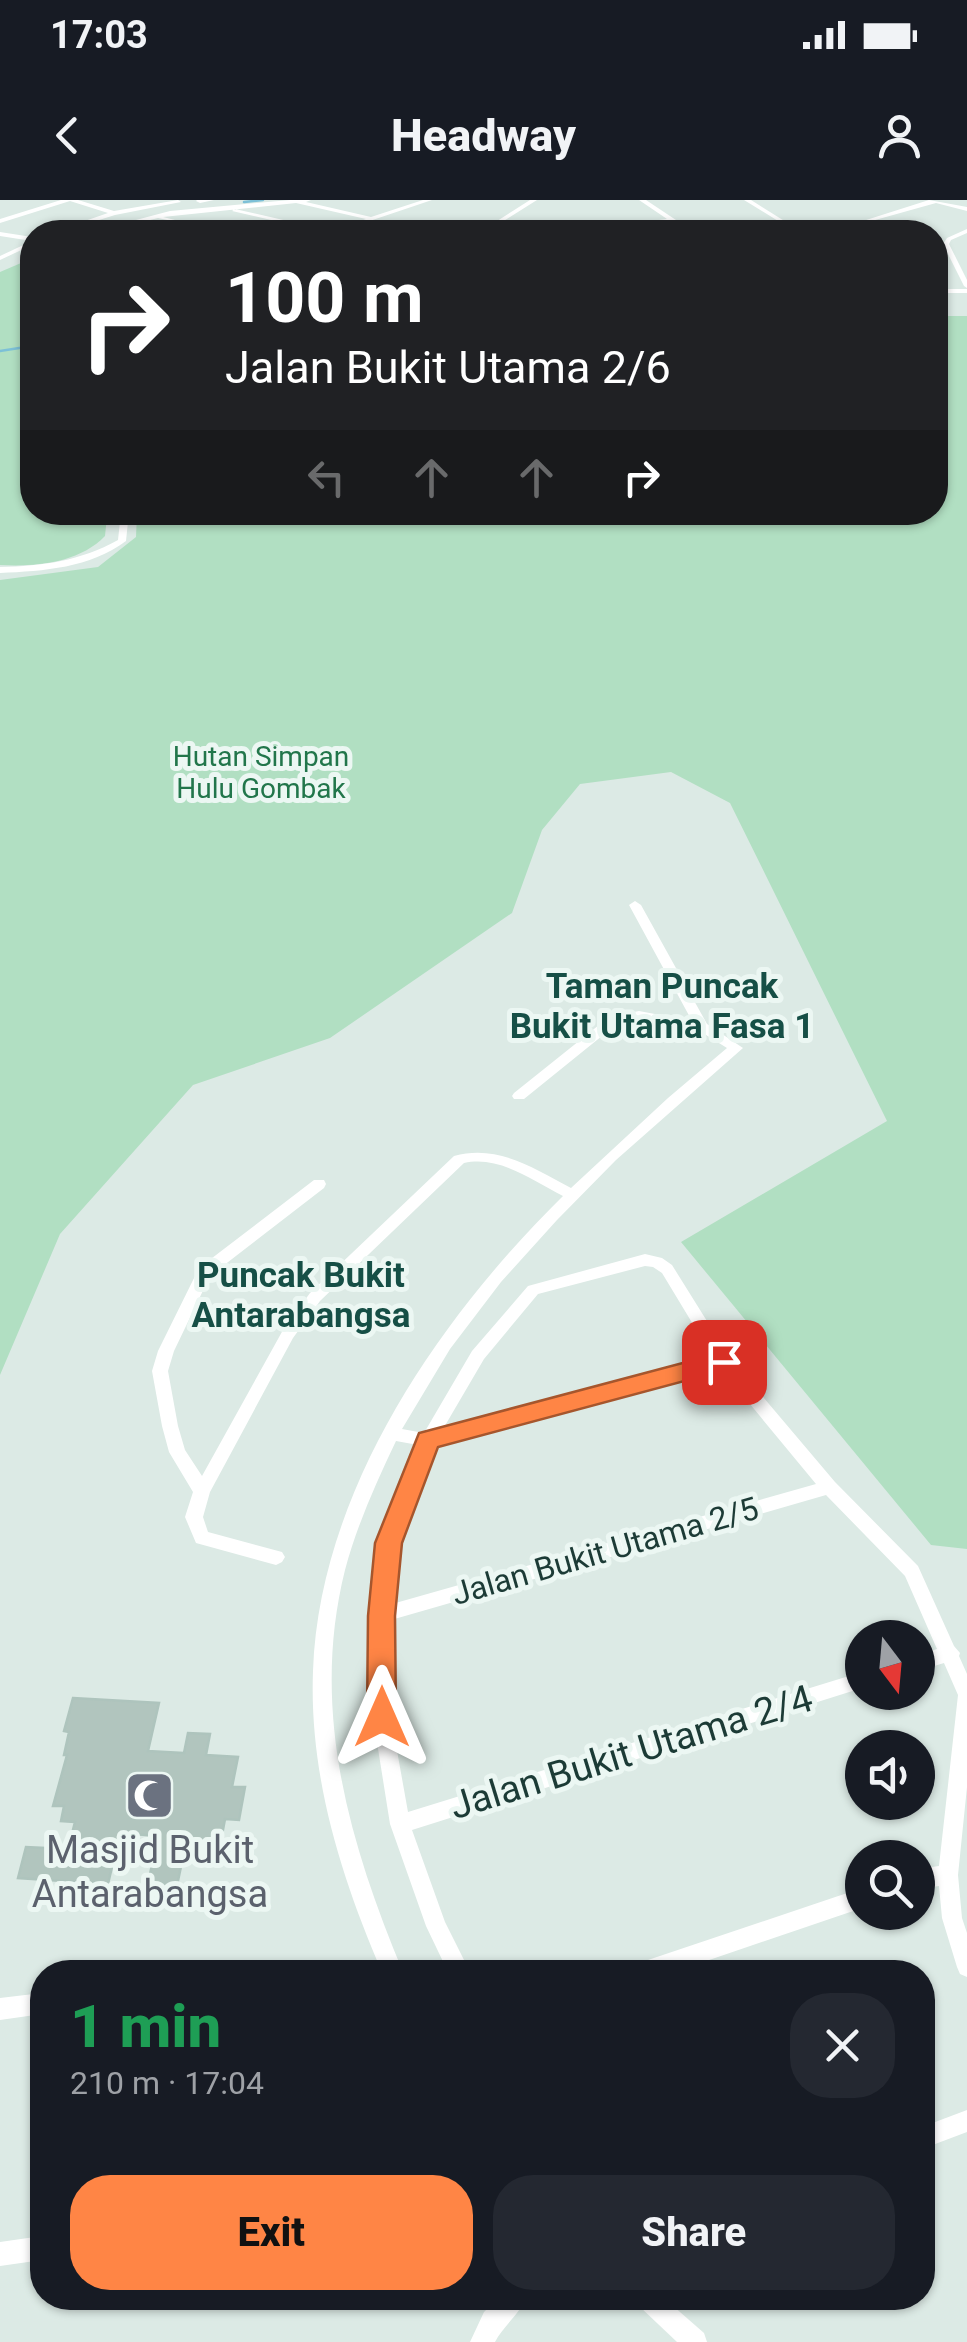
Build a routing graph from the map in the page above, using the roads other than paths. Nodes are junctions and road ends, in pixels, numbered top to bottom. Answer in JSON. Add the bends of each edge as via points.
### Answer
{"nodes":[{"id":1,"x":70,"y":200,"type":"edge"},
{"id":2,"x":210,"y":200,"type":"edge"},
{"id":3,"x":308,"y":200,"type":"edge"},
{"id":4,"x":392,"y":200,"type":"edge"},
{"id":5,"x":430,"y":200,"type":"edge"},
{"id":6,"x":534,"y":200,"type":"edge"},
{"id":7,"x":642,"y":200,"type":"edge"},
{"id":8,"x":747,"y":200,"type":"edge"},
{"id":9,"x":200,"y":201,"type":"edge"},
{"id":10,"x":934,"y":201,"type":"edge"},
{"id":11,"x":296,"y":202,"type":"edge"},
{"id":12,"x":413,"y":205,"type":"junction"},
{"id":13,"x":219,"y":208,"type":"junction"},
{"id":14,"x":967,"y":209,"type":"edge"},
{"id":15,"x":114,"y":214,"type":"junction"},
{"id":16,"x":154,"y":216,"type":"junction"},
{"id":17,"x":259,"y":217,"type":"junction"},
{"id":18,"x":372,"y":219,"type":"junction"},
{"id":19,"x":95,"y":220,"type":"edge"},
{"id":20,"x":129,"y":220,"type":"edge"},
{"id":21,"x":140,"y":220,"type":"edge"},
{"id":22,"x":170,"y":220,"type":"edge"},
{"id":23,"x":251,"y":220,"type":"edge"},
{"id":24,"x":273,"y":220,"type":"edge"},
{"id":25,"x":369,"y":220,"type":"edge"},
{"id":26,"x":507,"y":220,"type":"edge"},
{"id":27,"x":673,"y":220,"type":"edge"},
{"id":28,"x":780,"y":220,"type":"edge"},
{"id":29,"x":869,"y":220,"type":"edge"},
{"id":30,"x":0,"y":222,"type":"edge"},
{"id":31,"x":967,"y":231,"type":"edge"},
{"id":32,"x":948,"y":246,"type":"junction"},
{"id":33,"x":967,"y":248,"type":"edge"},
{"id":34,"x":967,"y":291,"type":"edge"},
{"id":35,"x":124,"y":525,"type":"edge"},
{"id":36,"x":0,"y":570,"type":"edge"},
{"id":37,"x":635,"y":905,"type":"dead end"},
{"id":38,"x":702,"y":1027,"type":"junction"},
{"id":39,"x":519,"y":1096,"type":"dead end"},
{"id":40,"x":319,"y":1184,"type":"dead end"},
{"id":41,"x":574,"y":1196,"type":"junction"},
{"id":42,"x":724,"y":1362,"type":"junction"},
{"id":43,"x":391,"y":1434,"type":"junction"},
{"id":44,"x":428,"y":1440,"type":"junction"},
{"id":45,"x":828,"y":1487,"type":"junction"},
{"id":46,"x":202,"y":1490,"type":"junction"},
{"id":47,"x":276,"y":1557,"type":"dead end"},
{"id":48,"x":382,"y":1616,"type":"junction"},
{"id":49,"x":950,"y":1653,"type":"junction"},
{"id":50,"x":935,"y":1658,"type":"edge"},
{"id":51,"x":845,"y":1685,"type":"edge"},
{"id":52,"x":400,"y":1824,"type":"junction"},
{"id":53,"x":948,"y":1876,"type":"junction"},
{"id":54,"x":935,"y":1877,"type":"edge"},
{"id":55,"x":845,"y":1904,"type":"edge"},
{"id":56,"x":387,"y":1960,"type":"edge"},
{"id":57,"x":453,"y":1960,"type":"edge"},
{"id":58,"x":680,"y":1960,"type":"edge"},
{"id":59,"x":967,"y":1967,"type":"edge"},
{"id":60,"x":30,"y":2005,"type":"edge"},
{"id":61,"x":0,"y":2009,"type":"edge"},
{"id":62,"x":967,"y":2120,"type":"edge"},
{"id":63,"x":935,"y":2133,"type":"edge"},
{"id":64,"x":30,"y":2250,"type":"edge"},
{"id":65,"x":0,"y":2254,"type":"edge"},
{"id":66,"x":504,"y":2310,"type":"edge"},
{"id":67,"x":660,"y":2310,"type":"edge"},
{"id":68,"x":482,"y":2342,"type":"edge"},
{"id":69,"x":696,"y":2342,"type":"edge"}],
"edges":[{"from":1,"to":15,"type":"street"},
{"from":1,"to":30,"type":"street"},
{"from":2,"to":9,"type":"street"},
{"from":3,"to":11,"type":"street"},
{"from":4,"to":12,"type":"street"},
{"from":5,"to":12,"type":"street"},
{"from":6,"to":26,"type":"street"},
{"from":7,"to":27,"type":"street"},
{"from":8,"to":28,"type":"street"},
{"from":9,"to":15,"type":"street"},
{"from":9,"to":20,"type":"street"},
{"from":10,"to":14,"type":"street"},
{"from":10,"to":29,"type":"street"},
{"from":11,"to":13,"type":"street"},
{"from":11,"to":18,"type":"street"},
{"from":12,"to":18,"type":"street"},
{"from":13,"to":16,"type":"street"},
{"from":13,"to":17,"type":"street"},
{"from":15,"to":19,"type":"street"},
{"from":16,"to":21,"type":"street"},
{"from":16,"to":22,"type":"street"},
{"from":17,"to":23,"type":"street"},
{"from":17,"to":24,"type":"street"},
{"from":18,"to":25,"type":"street"},
{"from":31,"to":32,"type":"street","via":[[948,239]]},
{"from":32,"to":33,"type":"street"},
{"from":32,"to":34,"type":"street"},
{"from":35,"to":36,"type":"street","via":[[122,540],[93,558]]},
{"from":37,"to":38,"type":"street"},
{"from":38,"to":39,"type":"street","via":[[638,1015],[614,1020]]},
{"from":38,"to":41,"type":"street","via":[[736,1048]]},
{"from":40,"to":46,"type":"street","via":[[204,1272],[166,1351],[160,1371],[170,1426]]},
{"from":41,"to":43,"type":"street","via":[[477,1298]]},
{"from":41,"to":46,"type":"street","via":[[490,1155],[459,1159],[315,1296]]},
{"from":42,"to":44,"type":"street"},
{"from":42,"to":44,"type":"street","via":[[657,1262],[544,1284],[478,1355]]},
{"from":42,"to":45,"type":"street"},
{"from":43,"to":44,"type":"street"},
{"from":43,"to":56,"type":"street","via":[[336,1568],[323,1668],[326,1744],[342,1844]]},
{"from":44,"to":48,"type":"street","via":[[388,1543]]},
{"from":45,"to":48,"type":"street","name":"Jalan Bukit Utama 2/5"},
{"from":45,"to":49,"type":"street","via":[[912,1571]]},
{"from":46,"to":47,"type":"street","via":[[194,1517],[202,1538]]},
{"from":48,"to":52,"type":"street","via":[[382,1717]]},
{"from":49,"to":50,"type":"street"},
{"from":49,"to":53,"type":"street","via":[[967,1695]]},
{"from":51,"to":52,"type":"street","name":"Jalan Bukit Utama 2/4"},
{"from":52,"to":57,"type":"street"},
{"from":53,"to":54,"type":"street"},
{"from":53,"to":59,"type":"street"},
{"from":55,"to":58,"type":"street"},
{"from":60,"to":61,"type":"street"},
{"from":62,"to":63,"type":"street"},
{"from":64,"to":65,"type":"street"},
{"from":66,"to":68,"type":"street"},
{"from":67,"to":69,"type":"street"}]}
